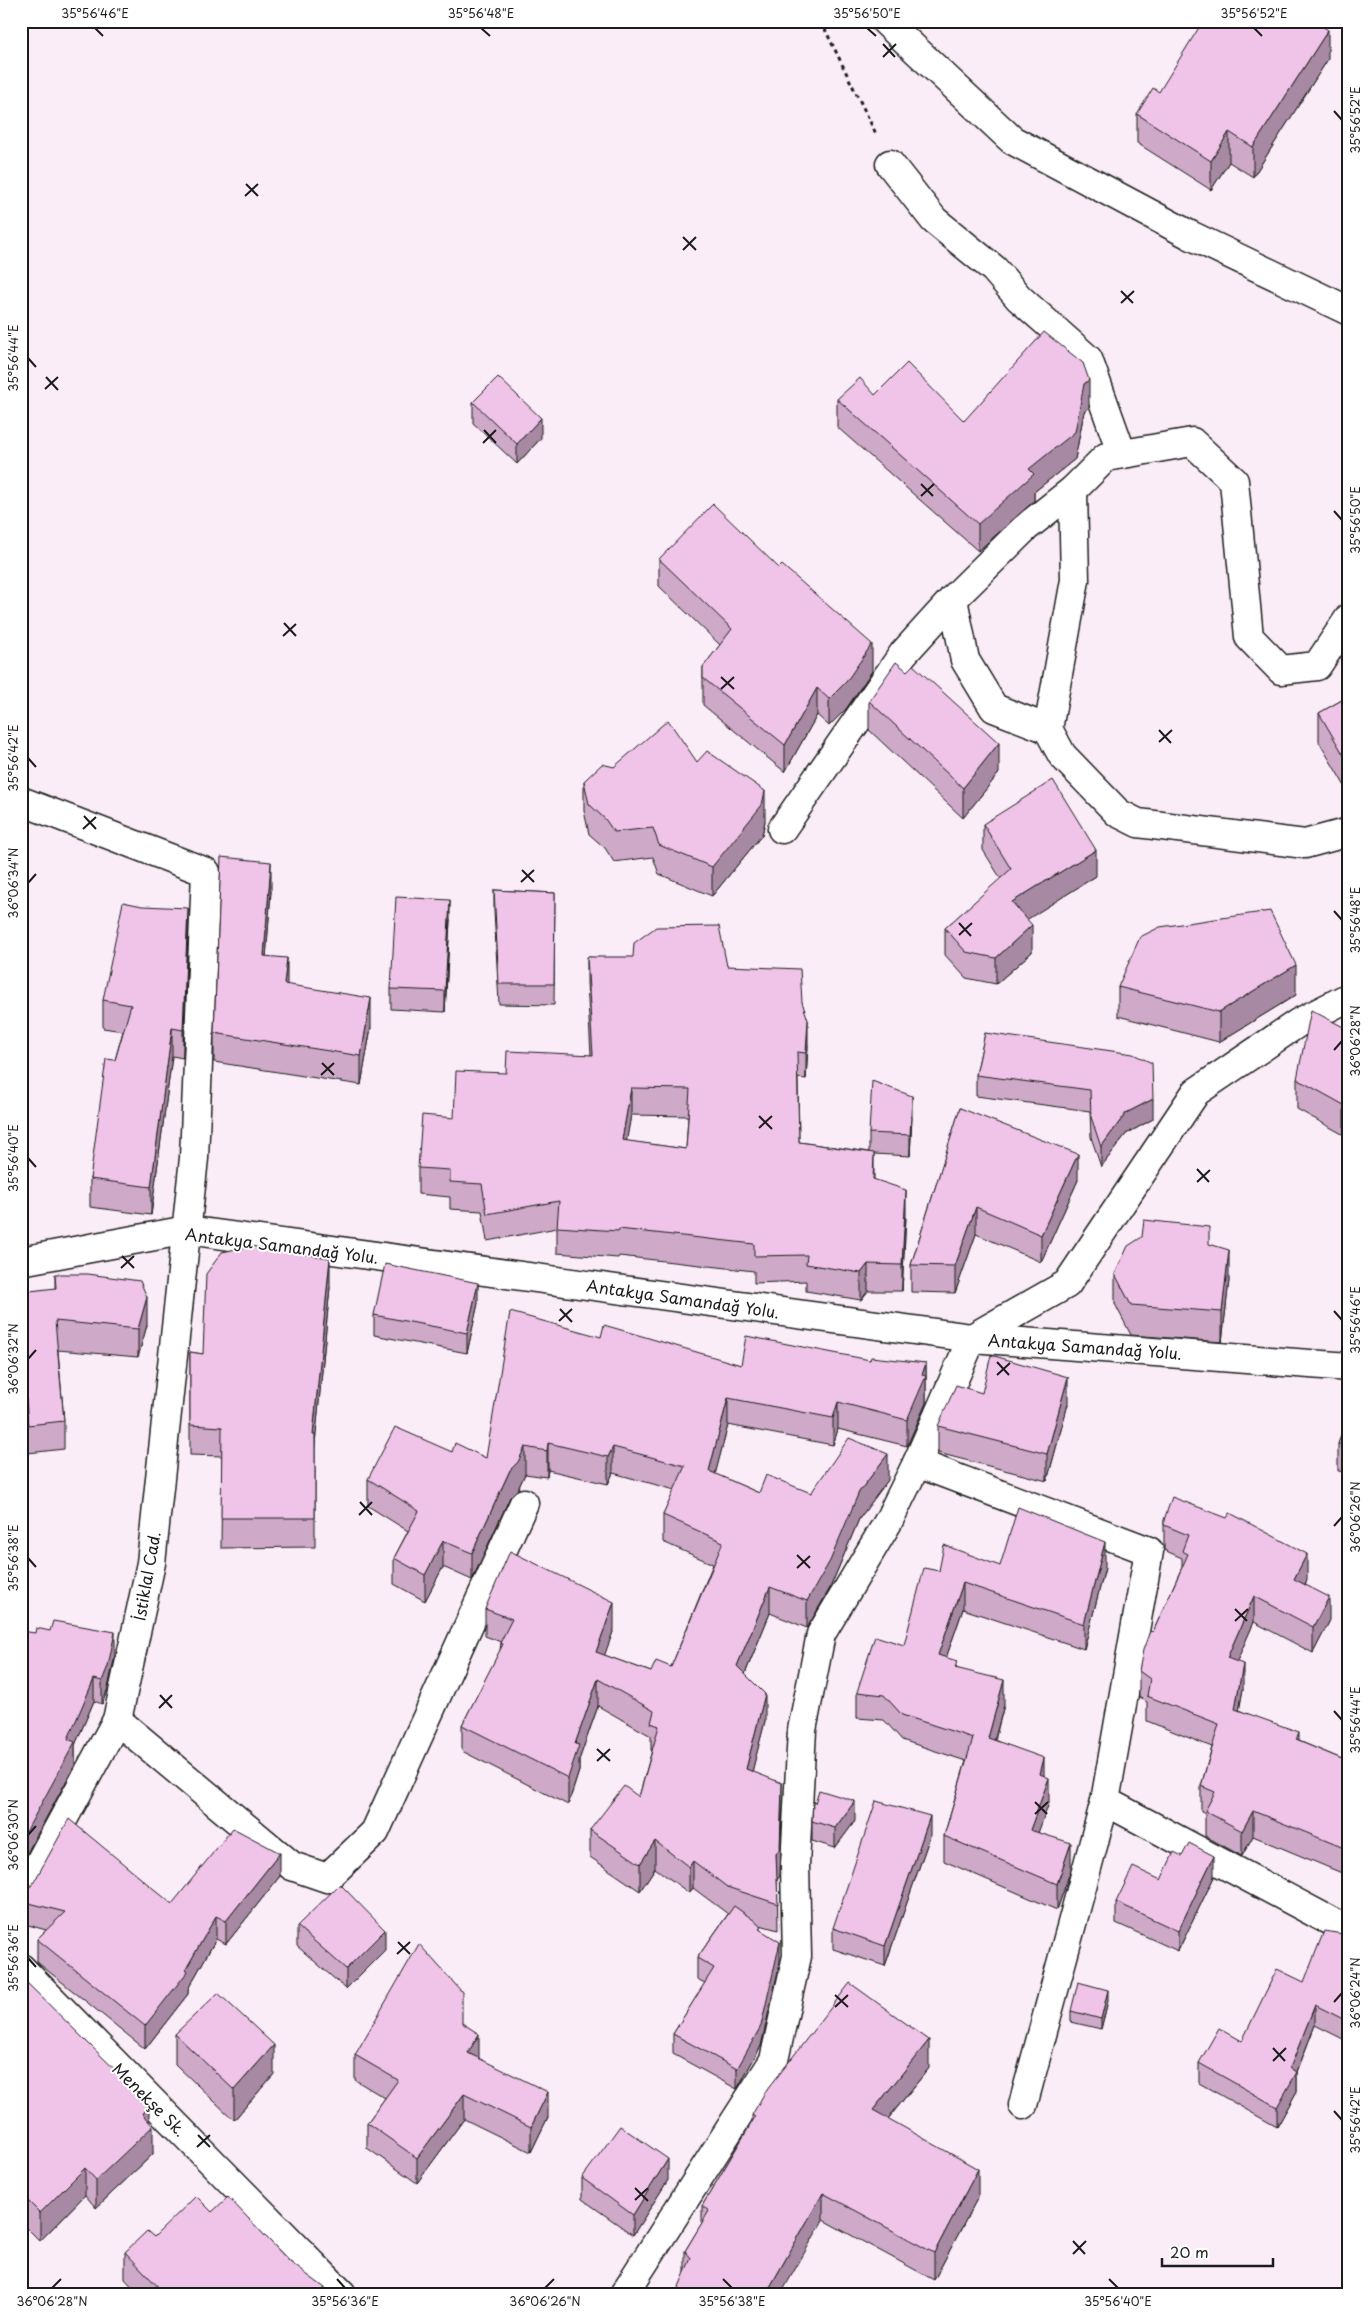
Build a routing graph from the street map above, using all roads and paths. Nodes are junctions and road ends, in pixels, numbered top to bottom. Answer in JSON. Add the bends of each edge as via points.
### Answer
{"nodes":[{"id":1,"x":821,"y":21,"type":"edge"},
{"id":2,"x":884,"y":21,"type":"edge"},
{"id":3,"x":890,"y":164,"type":"joint"},
{"id":4,"x":1349,"y":311,"type":"edge"},
{"id":5,"x":1122,"y":454,"type":"junction"},
{"id":6,"x":1073,"y":490,"type":"junction"},
{"id":7,"x":953,"y":599,"type":"junction"},
{"id":8,"x":1349,"y":618,"type":"edge"},
{"id":9,"x":1048,"y":728,"type":"junction"},
{"id":10,"x":21,"y":800,"type":"edge"},
{"id":11,"x":782,"y":829,"type":"dead end"},
{"id":12,"x":1349,"y":832,"type":"edge"},
{"id":13,"x":1349,"y":997,"type":"edge"},
{"id":14,"x":187,"y":1230,"type":"junction"},
{"id":15,"x":21,"y":1261,"type":"edge"},
{"id":16,"x":972,"y":1338,"type":"junction"},
{"id":17,"x":1349,"y":1367,"type":"edge"},
{"id":18,"x":917,"y":1463,"type":"junction"},
{"id":19,"x":524,"y":1503,"type":"dead end"},
{"id":20,"x":117,"y":1720,"type":"junction"},
{"id":21,"x":1105,"y":1801,"type":"junction"},
{"id":22,"x":21,"y":1897,"type":"edge"},
{"id":23,"x":1349,"y":1931,"type":"edge"},
{"id":24,"x":21,"y":1968,"type":"edge"},
{"id":25,"x":1023,"y":2105,"type":"dead end"},
{"id":26,"x":342,"y":2294,"type":"edge"},
{"id":27,"x":624,"y":2294,"type":"edge"}],
"edges":[{"from":1,"to":3,"type":"path"},
{"from":2,"to":4,"type":"street","via":[[1012,140],[1190,235]]},
{"from":3,"to":5,"type":"street","via":[[934,220],[994,268],[1018,298],[1088,359]]},
{"from":5,"to":6,"type":"street","via":[[1106,457]]},
{"from":5,"to":8,"type":"street","via":[[1192,442],[1234,481],[1249,637],[1281,670],[1317,666]]},
{"from":6,"to":7,"type":"street","via":[[1025,528]]},
{"from":6,"to":9,"type":"street","via":[[1075,580]]},
{"from":7,"to":9,"type":"street","via":[[965,660],[994,708]]},
{"from":7,"to":11,"type":"street","via":[[903,654]]},
{"from":9,"to":12,"type":"street","via":[[1062,755],[1118,813],[1138,822],[1305,844]]},
{"from":10,"to":14,"type":"street","name":"İstiklal Cad.","via":[[206,872],[194,1158]]},
{"from":13,"to":16,"type":"street","via":[[1298,1023],[1196,1092],[1067,1284]]},
{"from":14,"to":15,"type":"street","name":"Antakya Samandağ Yolu."},
{"from":14,"to":16,"type":"street","name":"Antakya Samandağ Yolu."},
{"from":14,"to":20,"type":"street","name":"İstiklal Cad.","via":[[151,1563]]},
{"from":16,"to":17,"type":"street","name":"Antakya Samandağ Yolu."},
{"from":16,"to":18,"type":"street"},
{"from":18,"to":21,"type":"street","via":[[1149,1551]]},
{"from":18,"to":27,"type":"street","via":[[888,1522],[821,1634],[802,1730],[794,1865],[797,1956],[774,2060]]},
{"from":19,"to":20,"type":"street","via":[[375,1832],[327,1878],[292,1866]]},
{"from":20,"to":22,"type":"street","name":"İstiklal Cad."},
{"from":21,"to":23,"type":"street"},
{"from":21,"to":25,"type":"street"},
{"from":24,"to":26,"type":"street","name":"Menekşe Sk."}]}
